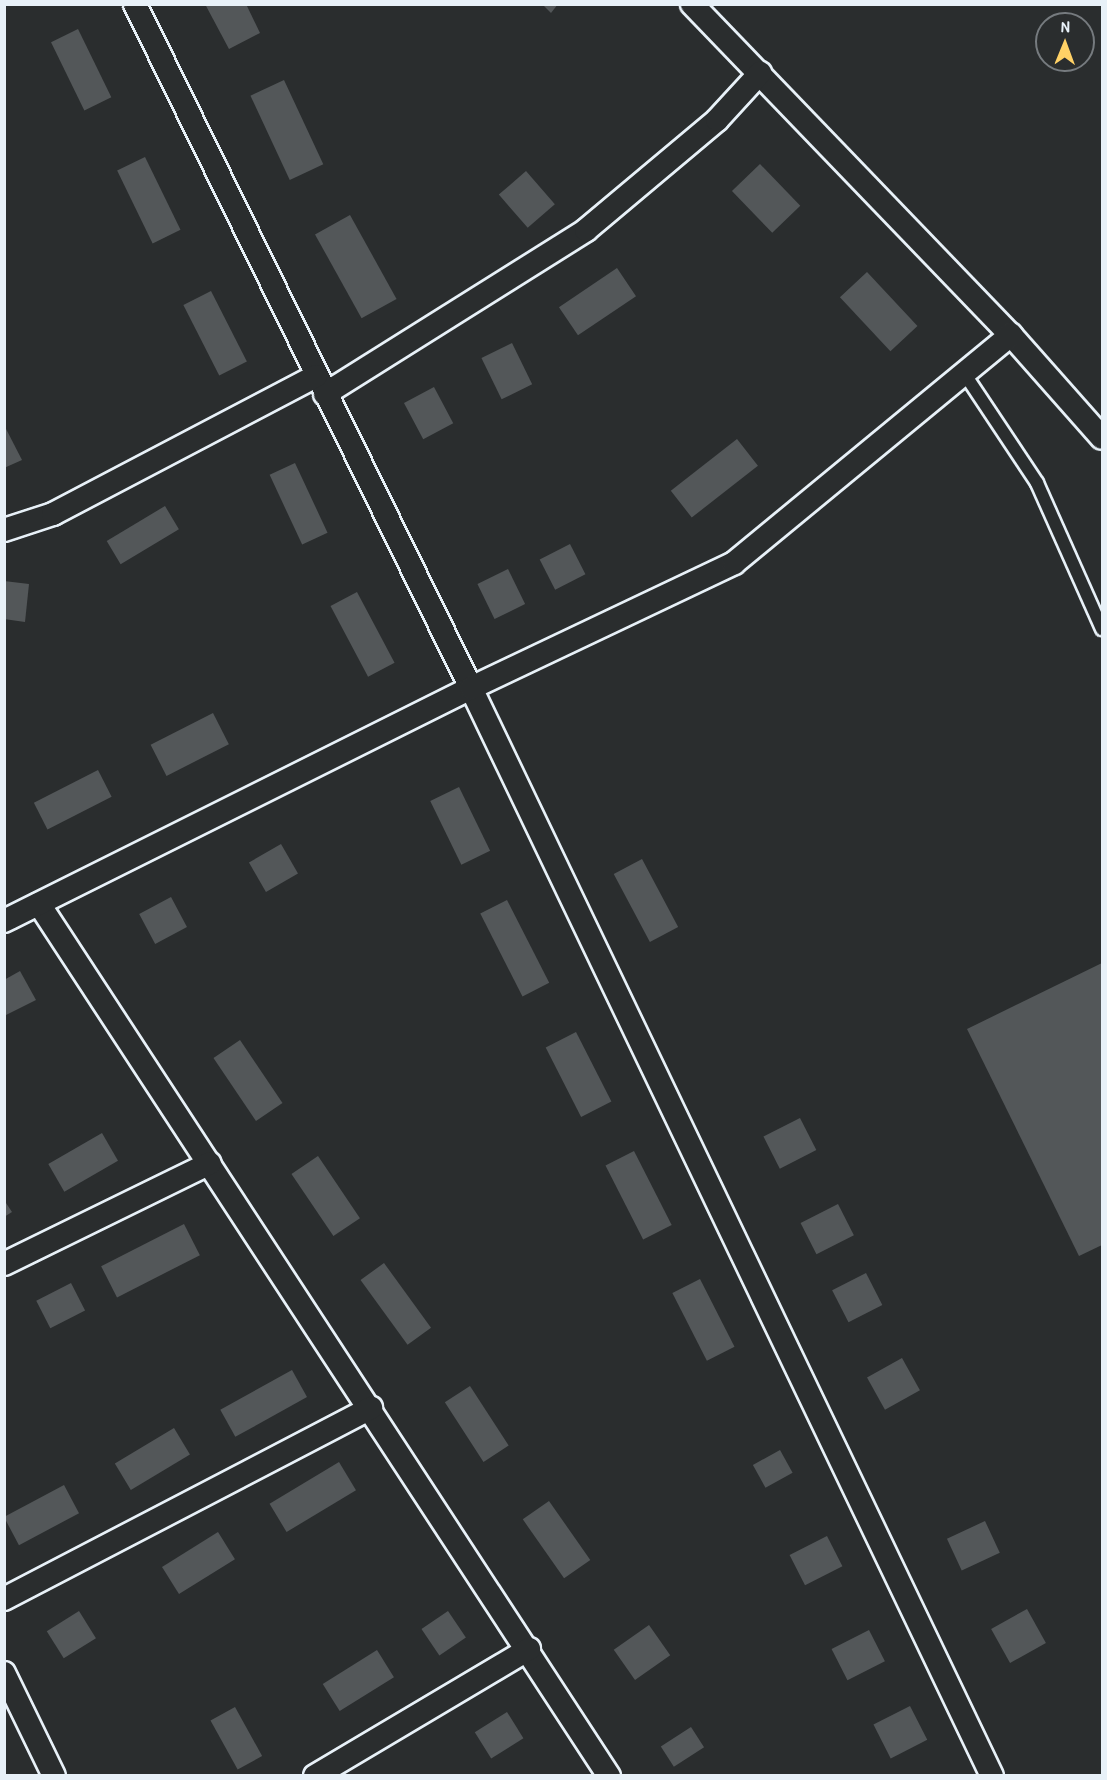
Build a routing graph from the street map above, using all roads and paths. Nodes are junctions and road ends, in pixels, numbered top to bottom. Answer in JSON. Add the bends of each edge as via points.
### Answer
{"nodes":[{"id":1,"x":135,"y":4,"type":"edge"},
{"id":2,"x":692,"y":4,"type":"edge"},
{"id":3,"x":760,"y":73,"type":"junction"},
{"id":4,"x":1011,"y":335,"type":"junction"},
{"id":5,"x":964,"y":373,"type":"junction"},
{"id":6,"x":320,"y":385,"type":"junction"},
{"id":7,"x":1102,"y":438,"type":"edge"},
{"id":8,"x":4,"y":530,"type":"edge"},
{"id":9,"x":1102,"y":629,"type":"edge"},
{"id":10,"x":471,"y":688,"type":"junction"},
{"id":11,"x":39,"y":904,"type":"junction"},
{"id":12,"x":4,"y":921,"type":"edge"},
{"id":13,"x":210,"y":1163,"type":"junction"},
{"id":14,"x":4,"y":1264,"type":"edge"},
{"id":15,"x":371,"y":1408,"type":"junction"},
{"id":16,"x":4,"y":1599,"type":"edge"},
{"id":17,"x":529,"y":1648,"type":"junction"},
{"id":18,"x":4,"y":1673,"type":"edge"},
{"id":19,"x":54,"y":1776,"type":"edge"},
{"id":20,"x":315,"y":1776,"type":"edge"},
{"id":21,"x":609,"y":1776,"type":"edge"},
{"id":22,"x":992,"y":1776,"type":"edge"}],
"edges":[{"from":1,"to":6,"type":"street"},
{"from":2,"to":3,"type":"street"},
{"from":3,"to":4,"type":"street"},
{"from":3,"to":6,"type":"street","via":[[717,120],[586,230]]},
{"from":4,"to":5,"type":"street"},
{"from":4,"to":7,"type":"street"},
{"from":5,"to":9,"type":"lane","via":[[1037,483]]},
{"from":5,"to":10,"type":"street","via":[[734,563]]},
{"from":6,"to":8,"type":"street","via":[[53,514]]},
{"from":6,"to":10,"type":"street"},
{"from":10,"to":11,"type":"street"},
{"from":10,"to":22,"type":"street"},
{"from":11,"to":12,"type":"street"},
{"from":11,"to":13,"type":"street"},
{"from":13,"to":14,"type":"street"},
{"from":13,"to":15,"type":"street"},
{"from":15,"to":16,"type":"street"},
{"from":15,"to":17,"type":"street"},
{"from":17,"to":20,"type":"street"},
{"from":17,"to":21,"type":"street"},
{"from":18,"to":19,"type":"street"}]}
